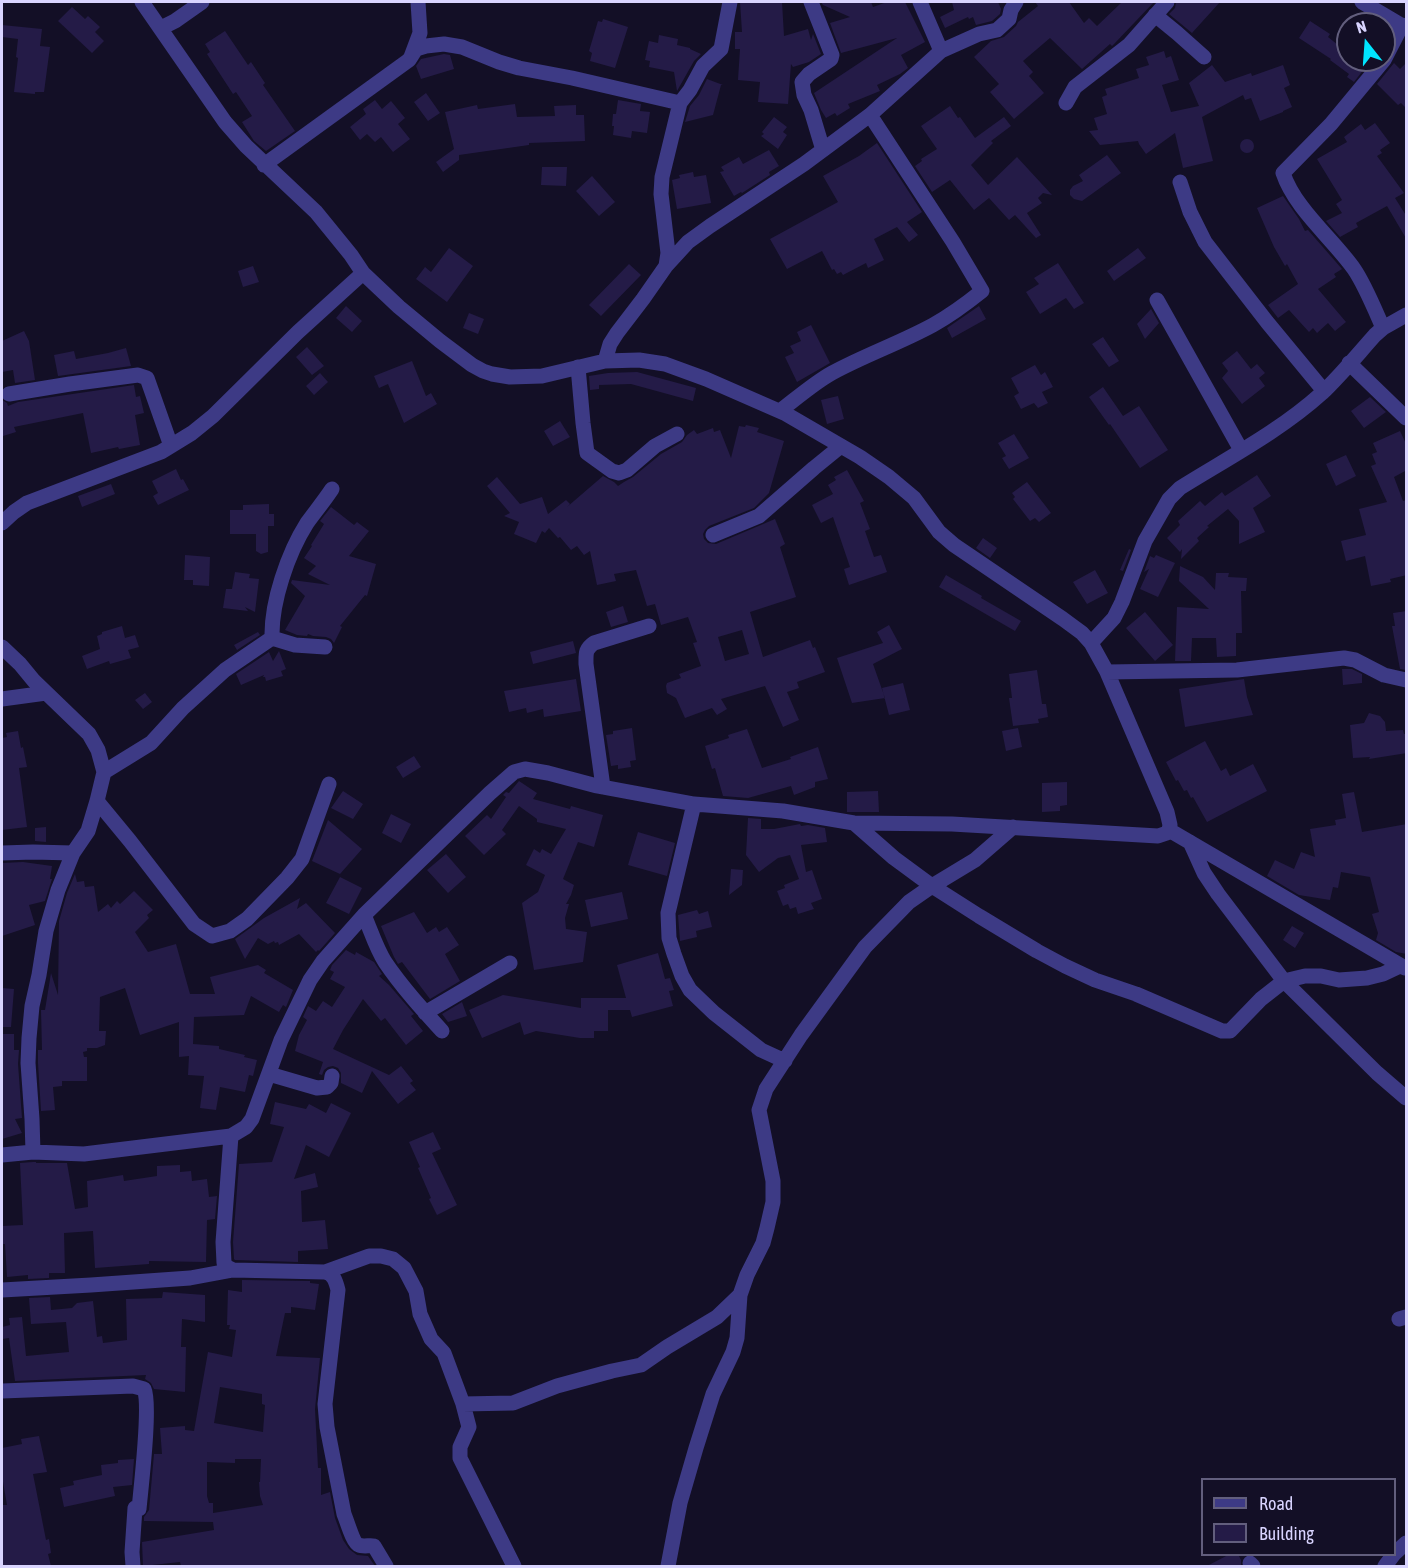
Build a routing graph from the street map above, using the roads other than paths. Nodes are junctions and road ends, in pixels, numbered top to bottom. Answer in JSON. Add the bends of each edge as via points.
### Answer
{"nodes":[{"id":1,"x":142,"y":2,"type":"edge"},
{"id":2,"x":202,"y":2,"type":"edge"},
{"id":3,"x":418,"y":2,"type":"edge"},
{"id":4,"x":730,"y":2,"type":"edge"},
{"id":5,"x":811,"y":2,"type":"edge"},
{"id":6,"x":920,"y":2,"type":"edge"},
{"id":7,"x":1016,"y":2,"type":"edge"},
{"id":8,"x":1167,"y":2,"type":"edge"},
{"id":9,"x":1362,"y":2,"type":"edge"},
{"id":10,"x":1155,"y":15,"type":"junction"},
{"id":11,"x":1404,"y":26,"type":"edge"},
{"id":12,"x":161,"y":28,"type":"junction"},
{"id":13,"x":1396,"y":40,"type":"edge"},
{"id":14,"x":941,"y":51,"type":"junction"},
{"id":15,"x":1204,"y":57,"type":"dead end"},
{"id":16,"x":409,"y":60,"type":"junction"},
{"id":17,"x":1374,"y":72,"type":"edge"},
{"id":18,"x":1066,"y":102,"type":"dead end"},
{"id":19,"x":680,"y":103,"type":"junction"},
{"id":20,"x":870,"y":115,"type":"junction"},
{"id":21,"x":823,"y":150,"type":"junction"},
{"id":22,"x":264,"y":165,"type":"junction"},
{"id":23,"x":1180,"y":182,"type":"dead end"},
{"id":24,"x":666,"y":266,"type":"junction"},
{"id":25,"x":363,"y":273,"type":"junction"},
{"id":26,"x":1157,"y":300,"type":"dead end"},
{"id":27,"x":1407,"y":315,"type":"edge"},
{"id":28,"x":1383,"y":328,"type":"junction"},
{"id":29,"x":605,"y":361,"type":"junction"},
{"id":30,"x":1349,"y":363,"type":"junction"},
{"id":31,"x":578,"y":367,"type":"junction"},
{"id":32,"x":1324,"y":391,"type":"junction"},
{"id":33,"x":9,"y":394,"type":"dead end"},
{"id":34,"x":780,"y":411,"type":"junction"},
{"id":35,"x":1407,"y":418,"type":"edge"},
{"id":36,"x":677,"y":434,"type":"dead end"},
{"id":37,"x":171,"y":446,"type":"junction"},
{"id":38,"x":841,"y":446,"type":"junction"},
{"id":39,"x":1241,"y":450,"type":"junction"},
{"id":40,"x":332,"y":489,"type":"dead end"},
{"id":41,"x":2,"y":523,"type":"edge"},
{"id":42,"x":713,"y":535,"type":"dead end"},
{"id":43,"x":649,"y":626,"type":"dead end"},
{"id":44,"x":272,"y":638,"type":"junction"},
{"id":45,"x":1091,"y":643,"type":"junction"},
{"id":46,"x":2,"y":647,"type":"edge"},
{"id":47,"x":325,"y":647,"type":"dead end"},
{"id":48,"x":1107,"y":672,"type":"junction"},
{"id":49,"x":1407,"y":680,"type":"edge"},
{"id":50,"x":46,"y":693,"type":"junction"},
{"id":51,"x":2,"y":699,"type":"edge"},
{"id":52,"x":104,"y":772,"type":"junction"},
{"id":53,"x":328,"y":783,"type":"dead end"},
{"id":54,"x":603,"y":787,"type":"junction"},
{"id":55,"x":97,"y":801,"type":"junction"},
{"id":56,"x":694,"y":804,"type":"junction"},
{"id":57,"x":854,"y":823,"type":"junction"},
{"id":58,"x":1013,"y":827,"type":"junction"},
{"id":59,"x":1169,"y":830,"type":"junction"},
{"id":60,"x":1190,"y":842,"type":"junction"},
{"id":61,"x":2,"y":853,"type":"edge"},
{"id":62,"x":73,"y":853,"type":"junction"},
{"id":63,"x":932,"y":886,"type":"junction"},
{"id":64,"x":364,"y":915,"type":"junction"},
{"id":65,"x":510,"y":963,"type":"dead end"},
{"id":66,"x":1403,"y":967,"type":"edge"},
{"id":67,"x":1284,"y":981,"type":"junction"},
{"id":68,"x":425,"y":1013,"type":"junction"},
{"id":69,"x":442,"y":1031,"type":"dead end"},
{"id":70,"x":785,"y":1061,"type":"junction"},
{"id":71,"x":269,"y":1074,"type":"junction"},
{"id":72,"x":332,"y":1076,"type":"dead end"},
{"id":73,"x":1407,"y":1098,"type":"edge"},
{"id":74,"x":231,"y":1136,"type":"junction"},
{"id":75,"x":33,"y":1152,"type":"junction"},
{"id":76,"x":2,"y":1155,"type":"edge"},
{"id":77,"x":233,"y":1270,"type":"junction"},
{"id":78,"x":325,"y":1272,"type":"junction"},
{"id":79,"x":2,"y":1290,"type":"edge"},
{"id":80,"x":740,"y":1295,"type":"junction"},
{"id":81,"x":2,"y":1391,"type":"edge"},
{"id":82,"x":463,"y":1404,"type":"junction"},
{"id":83,"x":133,"y":1566,"type":"edge"},
{"id":84,"x":386,"y":1566,"type":"edge"},
{"id":85,"x":514,"y":1566,"type":"edge"},
{"id":86,"x":668,"y":1566,"type":"edge"}],
"edges":[{"from":1,"to":12,"type":"street"},
{"from":2,"to":12,"type":"street"},
{"from":3,"to":16,"type":"street","via":[[420,33]]},
{"from":4,"to":19,"type":"street","via":[[721,49],[703,66]]},
{"from":5,"to":21,"type":"street","via":[[832,56],[802,82]]},
{"from":6,"to":14,"type":"street"},
{"from":7,"to":14,"type":"street","via":[[1009,19],[997,30]]},
{"from":8,"to":10,"type":"street"},
{"from":9,"to":11,"type":"street"},
{"from":10,"to":15,"type":"street"},
{"from":10,"to":18,"type":"street","via":[[1129,45],[1075,87]]},
{"from":11,"to":13,"type":"street"},
{"from":12,"to":22,"type":"street","via":[[225,122]]},
{"from":14,"to":20,"type":"street"},
{"from":16,"to":19,"type":"street","via":[[416,49],[444,44],[519,68]]},
{"from":16,"to":22,"type":"street"},
{"from":17,"to":28,"type":"street","via":[[1283,173],[1308,213],[1355,270]]},
{"from":19,"to":24,"type":"street","via":[[662,177]]},
{"from":20,"to":21,"type":"street"},
{"from":20,"to":34,"type":"street","via":[[982,291],[935,324],[830,374]]},
{"from":21,"to":24,"type":"street","via":[[710,226]]},
{"from":22,"to":25,"type":"street","via":[[316,212]]},
{"from":23,"to":32,"type":"street","via":[[1205,242]]},
{"from":24,"to":29,"type":"street","via":[[610,344]]},
{"from":25,"to":31,"type":"street","via":[[440,341],[483,371],[510,377],[542,376]]},
{"from":25,"to":37,"type":"street","via":[[213,416]]},
{"from":26,"to":39,"type":"street"},
{"from":27,"to":28,"type":"street"},
{"from":28,"to":30,"type":"street"},
{"from":29,"to":31,"type":"street"},
{"from":29,"to":34,"type":"street","via":[[665,364]]},
{"from":30,"to":32,"type":"street"},
{"from":30,"to":35,"type":"street"},
{"from":31,"to":36,"type":"street","via":[[587,453],[612,471],[627,470],[655,446]]},
{"from":32,"to":39,"type":"street"},
{"from":33,"to":37,"type":"street","via":[[143,376]]},
{"from":34,"to":38,"type":"street"},
{"from":37,"to":41,"type":"street","via":[[27,503]]},
{"from":38,"to":42,"type":"street","via":[[759,516]]},
{"from":38,"to":45,"type":"street","via":[[914,498],[954,545],[1063,619]]},
{"from":39,"to":45,"type":"street","via":[[1169,499],[1145,541],[1114,618]]},
{"from":40,"to":44,"type":"street","via":[[297,542],[273,616]]},
{"from":43,"to":54,"type":"street","via":[[594,643],[586,654]]},
{"from":44,"to":47,"type":"street","via":[[295,645]]},
{"from":44,"to":52,"type":"street","via":[[225,670],[151,743]]},
{"from":45,"to":48,"type":"street"},
{"from":46,"to":50,"type":"street"},
{"from":48,"to":49,"type":"street","via":[[1237,670],[1344,658]]},
{"from":48,"to":59,"type":"street","via":[[1167,812]]},
{"from":50,"to":51,"type":"street"},
{"from":50,"to":52,"type":"street","via":[[89,734]]},
{"from":52,"to":55,"type":"street"},
{"from":53,"to":55,"type":"street","via":[[302,860],[248,919],[230,931],[212,936],[194,924]]},
{"from":54,"to":56,"type":"street"},
{"from":54,"to":64,"type":"street","via":[[525,770],[514,772]]},
{"from":55,"to":62,"type":"street","via":[[88,831]]},
{"from":56,"to":57,"type":"street"},
{"from":56,"to":70,"type":"street","via":[[668,913],[674,954],[690,990],[761,1050]]},
{"from":57,"to":58,"type":"street"},
{"from":57,"to":63,"type":"street"},
{"from":58,"to":59,"type":"street","via":[[1158,836]]},
{"from":58,"to":63,"type":"street","via":[[975,860]]},
{"from":59,"to":60,"type":"street"},
{"from":60,"to":66,"type":"street"},
{"from":60,"to":67,"type":"street","via":[[1218,894]]},
{"from":61,"to":62,"type":"street"},
{"from":62,"to":75,"type":"street","via":[[48,921],[32,1006],[28,1063]]},
{"from":63,"to":67,"type":"street","via":[[1065,966],[1222,1031],[1230,1031]]},
{"from":63,"to":70,"type":"street","via":[[909,902],[866,947]]},
{"from":64,"to":68,"type":"street","via":[[385,962]]},
{"from":64,"to":71,"type":"street","via":[[310,980]]},
{"from":65,"to":68,"type":"street"},
{"from":66,"to":67,"type":"street","via":[[1354,980],[1305,976]]},
{"from":67,"to":73,"type":"street"},
{"from":68,"to":69,"type":"street"},
{"from":70,"to":80,"type":"street","via":[[766,1089],[759,1110],[773,1181],[772,1202],[763,1243]]},
{"from":71,"to":72,"type":"street","via":[[317,1088],[327,1087]]},
{"from":71,"to":74,"type":"street","via":[[252,1119]]},
{"from":74,"to":75,"type":"street","via":[[84,1154]]},
{"from":74,"to":77,"type":"street","via":[[223,1242],[225,1263]]},
{"from":75,"to":76,"type":"street"},
{"from":77,"to":78,"type":"street"},
{"from":77,"to":79,"type":"street","via":[[190,1278]]},
{"from":78,"to":82,"type":"street","via":[[369,1256],[393,1258],[404,1268],[416,1291],[420,1314],[431,1339],[444,1353]]},
{"from":78,"to":84,"type":"street","via":[[333,1276],[338,1290],[325,1404],[344,1514],[356,1543],[374,1546]]},
{"from":80,"to":82,"type":"street","via":[[717,1317],[641,1365],[557,1386],[513,1403]]},
{"from":80,"to":86,"type":"street","via":[[737,1338],[696,1448]]},
{"from":81,"to":83,"type":"street","via":[[134,1386],[145,1391]]},
{"from":82,"to":85,"type":"street","via":[[469,1427],[460,1458]]}]}
